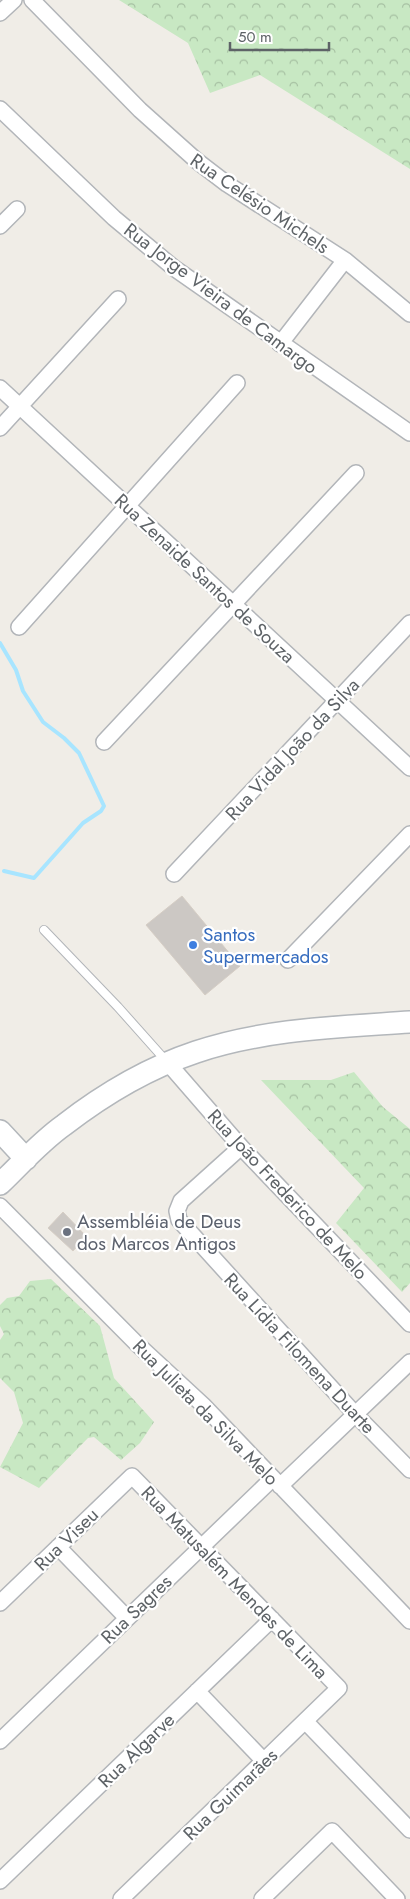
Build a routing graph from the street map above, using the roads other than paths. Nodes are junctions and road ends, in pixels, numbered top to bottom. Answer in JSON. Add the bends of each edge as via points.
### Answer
{"nodes":[{"id":1,"x":14,"y":0,"type":"edge"},
{"id":2,"x":32,"y":0,"type":"edge"},
{"id":3,"x":0,"y":13,"type":"edge"},
{"id":4,"x":0,"y":109,"type":"edge"},
{"id":5,"x":17,"y":209,"type":"dead end"},
{"id":6,"x":0,"y":226,"type":"edge"},
{"id":7,"x":345,"y":260,"type":"junction"},
{"id":8,"x":118,"y":299,"type":"dead end"},
{"id":9,"x":410,"y":314,"type":"edge"},
{"id":10,"x":280,"y":344,"type":"junction"},
{"id":11,"x":237,"y":382,"type":"dead end"},
{"id":12,"x":0,"y":388,"type":"edge"},
{"id":13,"x":20,"y":406,"type":"junction"},
{"id":14,"x":0,"y":428,"type":"edge"},
{"id":15,"x":410,"y":433,"type":"edge"},
{"id":16,"x":356,"y":473,"type":"dead end"},
{"id":17,"x":127,"y":505,"type":"junction"},
{"id":18,"x":234,"y":605,"type":"junction"},
{"id":19,"x":410,"y":623,"type":"edge"},
{"id":20,"x":19,"y":627,"type":"dead end"},
{"id":21,"x":337,"y":701,"type":"junction"},
{"id":22,"x":104,"y":742,"type":"dead end"},
{"id":23,"x":410,"y":768,"type":"edge"},
{"id":24,"x":410,"y":834,"type":"edge"},
{"id":25,"x":174,"y":874,"type":"dead end"},
{"id":26,"x":44,"y":930,"type":"dead end"},
{"id":27,"x":288,"y":960,"type":"dead end"},
{"id":28,"x":410,"y":1022,"type":"edge"},
{"id":29,"x":168,"y":1063,"type":"junction"},
{"id":30,"x":0,"y":1131,"type":"edge"},
{"id":31,"x":241,"y":1147,"type":"junction"},
{"id":32,"x":9,"y":1169,"type":"edge"},
{"id":33,"x":0,"y":1206,"type":"edge"},
{"id":34,"x":410,"y":1324,"type":"edge"},
{"id":35,"x":410,"y":1362,"type":"edge"},
{"id":36,"x":356,"y":1414,"type":"junction"},
{"id":37,"x":410,"y":1470,"type":"edge"},
{"id":38,"x":132,"y":1476,"type":"joint"},
{"id":39,"x":276,"y":1482,"type":"junction"},
{"id":40,"x":58,"y":1547,"type":"junction"},
{"id":41,"x":201,"y":1547,"type":"junction"},
{"id":42,"x":0,"y":1603,"type":"edge"},
{"id":43,"x":127,"y":1618,"type":"junction"},
{"id":44,"x":272,"y":1619,"type":"junction"},
{"id":45,"x":410,"y":1621,"type":"edge"},
{"id":46,"x":339,"y":1688,"type":"joint"},
{"id":47,"x":197,"y":1691,"type":"junction"},
{"id":48,"x":305,"y":1721,"type":"junction"},
{"id":49,"x":0,"y":1741,"type":"edge"},
{"id":50,"x":264,"y":1761,"type":"junction"},
{"id":51,"x":410,"y":1830,"type":"edge"},
{"id":52,"x":0,"y":1881,"type":"edge"},
{"id":53,"x":121,"y":1899,"type":"edge"},
{"id":54,"x":262,"y":1899,"type":"edge"},
{"id":55,"x":397,"y":1899,"type":"edge"}],
"edges":[{"from":1,"to":3,"type":"street"},
{"from":2,"to":7,"type":"street","name":"Rua Celésio Michels","via":[[140,110],[197,161]]},
{"from":4,"to":10,"type":"street","name":"Rua Jorge Vieira de Camargo","via":[[146,245]]},
{"from":5,"to":6,"type":"street"},
{"from":7,"to":9,"type":"street","name":"Rua Celésio Michels"},
{"from":7,"to":10,"type":"street"},
{"from":8,"to":13,"type":"street"},
{"from":10,"to":15,"type":"street","name":"Rua Jorge Vieira de Camargo"},
{"from":11,"to":17,"type":"street"},
{"from":12,"to":13,"type":"street","name":"Rua Zenaide Santos de Souza"},
{"from":13,"to":14,"type":"street"},
{"from":13,"to":17,"type":"street","name":"Rua Zenaide Santos de Souza"},
{"from":16,"to":18,"type":"street"},
{"from":17,"to":18,"type":"street","name":"Rua Zenaide Santos de Souza"},
{"from":17,"to":20,"type":"street"},
{"from":18,"to":21,"type":"street","name":"Rua Zenaide Santos de Souza"},
{"from":18,"to":22,"type":"street"},
{"from":19,"to":21,"type":"street","name":"Rua Vidal João da Silva"},
{"from":21,"to":23,"type":"street","name":"Rua Zenaide Santos de Souza"},
{"from":21,"to":25,"type":"street","name":"Rua Vidal João da Silva"},
{"from":24,"to":27,"type":"street"},
{"from":26,"to":29,"type":"lane"},
{"from":28,"to":29,"type":"main road","via":[[333,1027],[252,1038]]},
{"from":29,"to":31,"type":"street","name":"Rua João Frederico de Melo"},
{"from":29,"to":32,"type":"main road","via":[[138,1076],[64,1124]]},
{"from":30,"to":32,"type":"main road"},
{"from":31,"to":34,"type":"street","name":"Rua João Frederico de Melo"},
{"from":31,"to":36,"type":"street","name":"Rua Lídia Filomena Duarte","via":[[181,1201],[177,1211],[179,1220]]},
{"from":33,"to":39,"type":"street","name":"Rua Julieta da Silva Melo","via":[[137,1344],[184,1386]]},
{"from":35,"to":36,"type":"street","name":"Rua Sagres"},
{"from":36,"to":37,"type":"street","name":"Rua Lídia Filomena Duarte"},
{"from":36,"to":39,"type":"street","name":"Rua Sagres"},
{"from":38,"to":40,"type":"street","name":"Rua Viseu"},
{"from":38,"to":41,"type":"street","name":"Rua Matusalém Mendes de Lima"},
{"from":39,"to":41,"type":"street","name":"Rua Sagres"},
{"from":39,"to":45,"type":"street","name":"Rua Julieta da Silva Melo"},
{"from":40,"to":42,"type":"street","name":"Rua Viseu"},
{"from":40,"to":43,"type":"street"},
{"from":41,"to":43,"type":"street","name":"Rua Sagres"},
{"from":41,"to":44,"type":"street","name":"Rua Matusalém Mendes de Lima"},
{"from":43,"to":49,"type":"street","name":"Rua Sagres"},
{"from":44,"to":46,"type":"street","name":"Rua Matusalém Mendes de Lima"},
{"from":44,"to":47,"type":"street","name":"Rua Algarve"},
{"from":46,"to":48,"type":"street","name":"Rua Guimarães"},
{"from":47,"to":50,"type":"street"},
{"from":47,"to":52,"type":"street","name":"Rua Algarve"},
{"from":48,"to":50,"type":"street","name":"Rua Guimarães"},
{"from":48,"to":51,"type":"street"},
{"from":50,"to":53,"type":"street","name":"Rua Guimarães"},
{"from":54,"to":55,"type":"street","via":[[332,1831]]}]}
